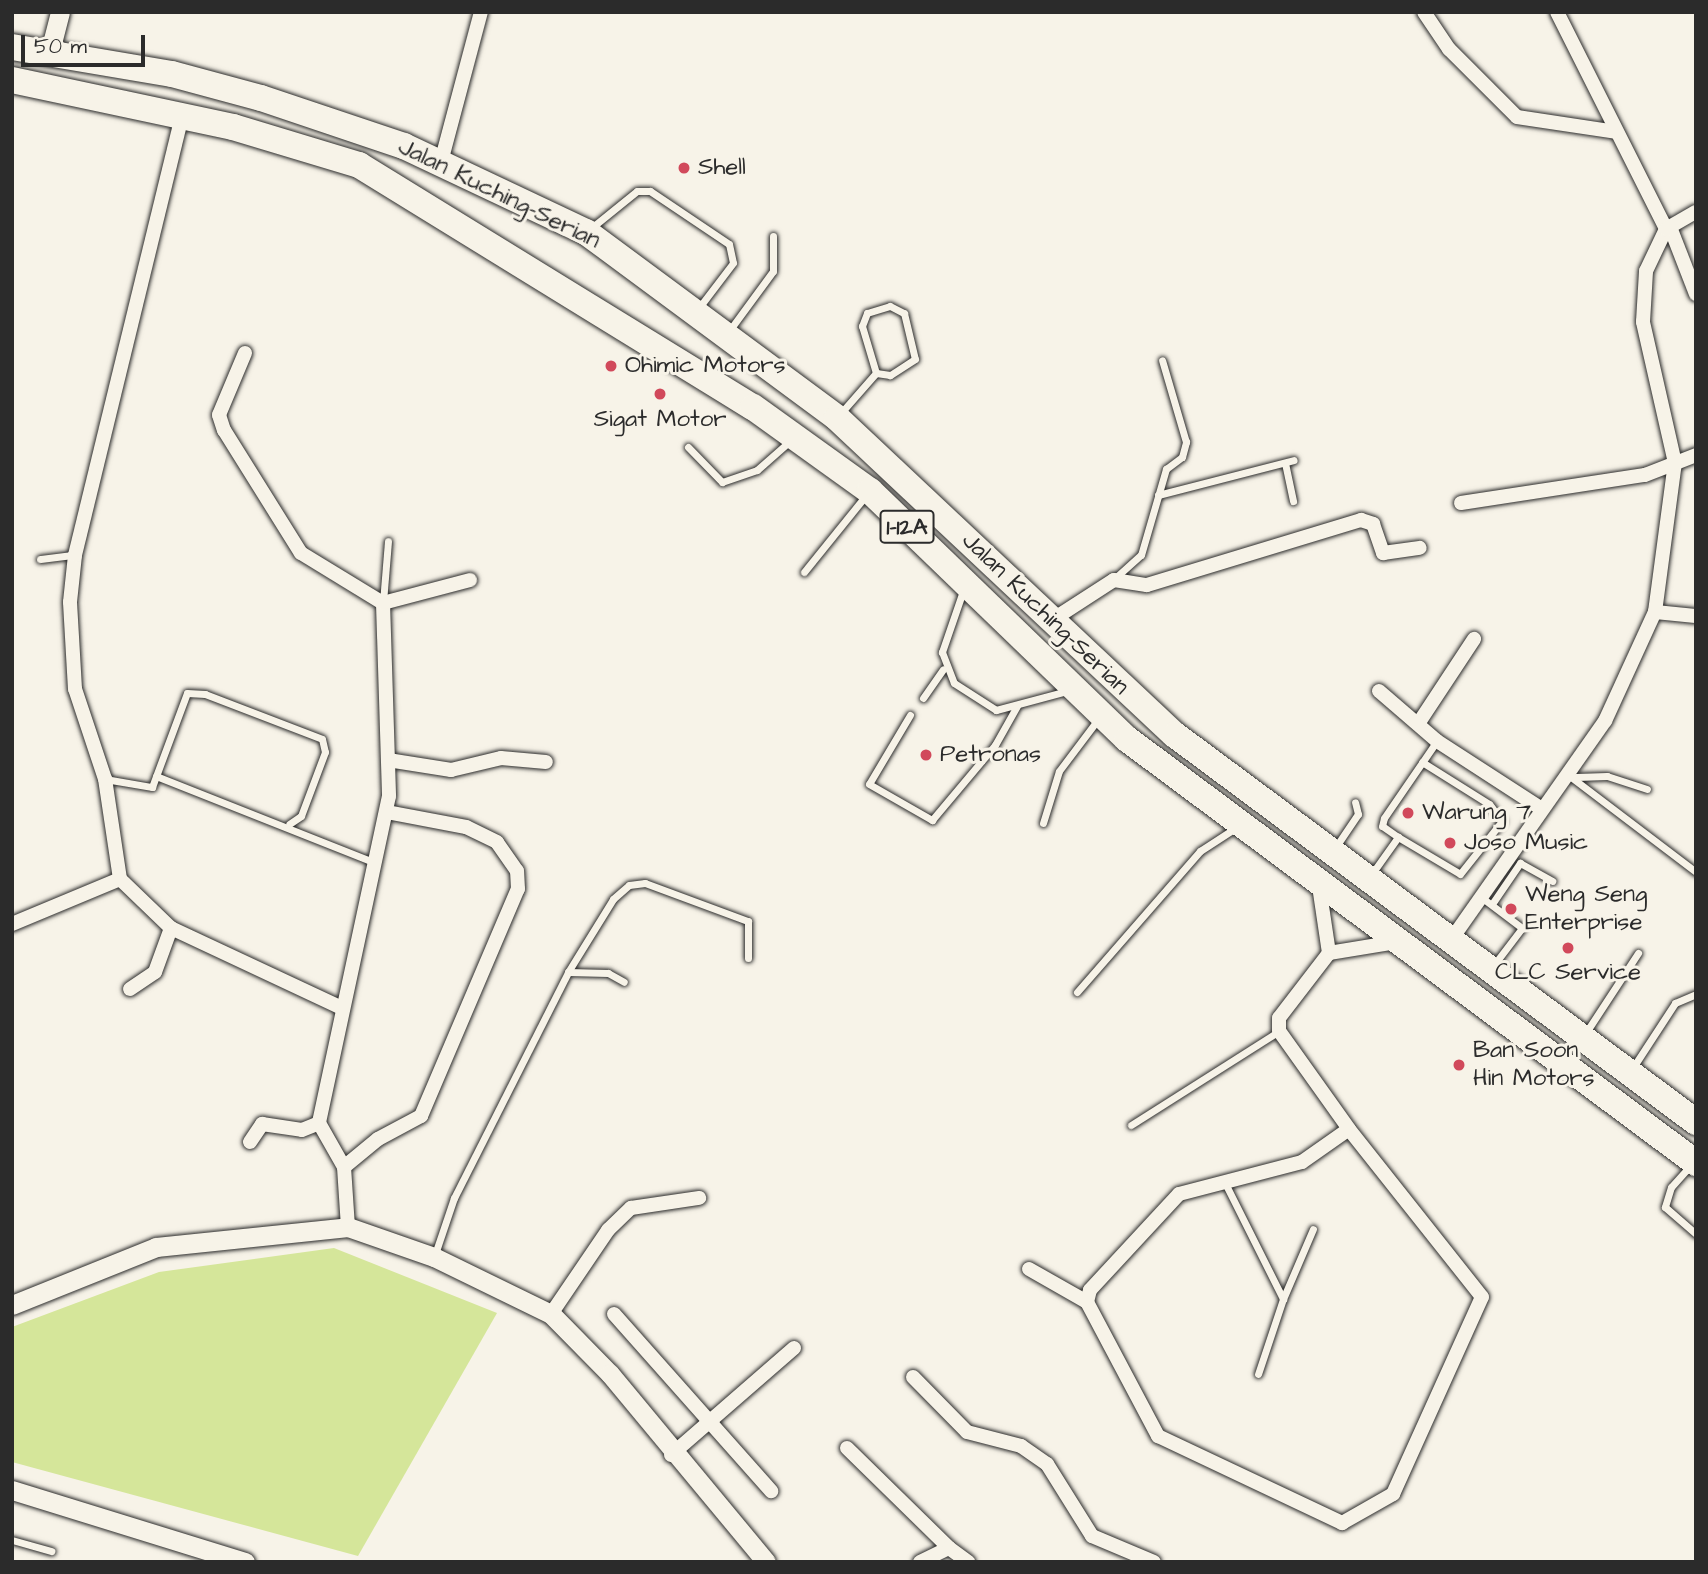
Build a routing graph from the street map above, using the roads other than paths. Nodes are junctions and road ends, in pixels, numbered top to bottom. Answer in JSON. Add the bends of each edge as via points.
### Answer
{"nodes":[{"id":1,"x":60,"y":12,"type":"edge"},
{"id":2,"x":481,"y":12,"type":"edge"},
{"id":3,"x":1424,"y":12,"type":"edge"},
{"id":4,"x":1557,"y":12,"type":"edge"},
{"id":5,"x":12,"y":47,"type":"edge"},
{"id":6,"x":50,"y":51,"type":"junction"},
{"id":7,"x":12,"y":80,"type":"edge"},
{"id":8,"x":182,"y":115,"type":"junction"},
{"id":9,"x":1616,"y":131,"type":"junction"},
{"id":10,"x":441,"y":162,"type":"junction"},
{"id":11,"x":1696,"y":212,"type":"edge"},
{"id":12,"x":1668,"y":228,"type":"junction"},
{"id":13,"x":586,"y":232,"type":"junction"},
{"id":14,"x":772,"y":236,"type":"dead end"},
{"id":15,"x":1696,"y":293,"type":"edge"},
{"id":16,"x":697,"y":309,"type":"junction"},
{"id":17,"x":728,"y":331,"type":"junction"},
{"id":18,"x":245,"y":353,"type":"dead end"},
{"id":19,"x":1161,"y":360,"type":"dead end"},
{"id":20,"x":876,"y":373,"type":"junction"},
{"id":21,"x":837,"y":418,"type":"junction"},
{"id":22,"x":795,"y":435,"type":"junction"},
{"id":23,"x":688,"y":447,"type":"dead end"},
{"id":24,"x":1696,"y":455,"type":"edge"},
{"id":25,"x":1294,"y":460,"type":"dead end"},
{"id":26,"x":1285,"y":463,"type":"junction"},
{"id":27,"x":1675,"y":463,"type":"junction"},
{"id":28,"x":870,"y":491,"type":"junction"},
{"id":29,"x":1158,"y":495,"type":"junction"},
{"id":30,"x":1293,"y":501,"type":"dead end"},
{"id":31,"x":1461,"y":503,"type":"dead end"},
{"id":32,"x":388,"y":541,"type":"dead end"},
{"id":33,"x":1420,"y":548,"type":"dead end"},
{"id":34,"x":75,"y":555,"type":"junction"},
{"id":35,"x":40,"y":558,"type":"dead end"},
{"id":36,"x":804,"y":572,"type":"dead end"},
{"id":37,"x":470,"y":580,"type":"dead end"},
{"id":38,"x":1114,"y":580,"type":"junction"},
{"id":39,"x":965,"y":585,"type":"junction"},
{"id":40,"x":383,"y":603,"type":"junction"},
{"id":41,"x":1655,"y":612,"type":"junction"},
{"id":42,"x":1696,"y":615,"type":"edge"},
{"id":43,"x":1049,"y":622,"type":"junction"},
{"id":44,"x":1474,"y":639,"type":"dead end"},
{"id":45,"x":943,"y":669,"type":"junction"},
{"id":46,"x":1074,"y":689,"type":"junction"},
{"id":47,"x":1379,"y":691,"type":"dead end"},
{"id":48,"x":923,"y":698,"type":"dead end"},
{"id":49,"x":1017,"y":706,"type":"junction"},
{"id":50,"x":910,"y":715,"type":"dead end"},
{"id":51,"x":1101,"y":715,"type":"junction"},
{"id":52,"x":1418,"y":724,"type":"junction"},
{"id":53,"x":1437,"y":741,"type":"junction"},
{"id":54,"x":388,"y":760,"type":"junction"},
{"id":55,"x":546,"y":762,"type":"dead end"},
{"id":56,"x":1422,"y":762,"type":"junction"},
{"id":57,"x":1570,"y":775,"type":"junction"},
{"id":58,"x":156,"y":776,"type":"junction"},
{"id":59,"x":105,"y":779,"type":"junction"},
{"id":60,"x":1647,"y":789,"type":"dead end"},
{"id":61,"x":1355,"y":802,"type":"dead end"},
{"id":62,"x":1540,"y":808,"type":"junction"},
{"id":63,"x":387,"y":812,"type":"junction"},
{"id":64,"x":1043,"y":823,"type":"dead end"},
{"id":65,"x":289,"y":824,"type":"junction"},
{"id":66,"x":1237,"y":827,"type":"junction"},
{"id":67,"x":1398,"y":837,"type":"junction"},
{"id":68,"x":1331,"y":855,"type":"junction"},
{"id":69,"x":376,"y":863,"type":"junction"},
{"id":70,"x":1696,"y":872,"type":"edge"},
{"id":71,"x":120,"y":878,"type":"junction"},
{"id":72,"x":1366,"y":881,"type":"junction"},
{"id":73,"x":1552,"y":881,"type":"dead end"},
{"id":74,"x":1319,"y":886,"type":"junction"},
{"id":75,"x":1486,"y":900,"type":"junction"},
{"id":76,"x":12,"y":924,"type":"edge"},
{"id":77,"x":172,"y":928,"type":"junction"},
{"id":78,"x":1451,"y":940,"type":"junction"},
{"id":79,"x":1397,"y":942,"type":"junction"},
{"id":80,"x":1329,"y":953,"type":"junction"},
{"id":81,"x":1638,"y":953,"type":"dead end"},
{"id":82,"x":748,"y":958,"type":"dead end"},
{"id":83,"x":1491,"y":969,"type":"junction"},
{"id":84,"x":568,"y":972,"type":"junction"},
{"id":85,"x":624,"y":982,"type":"dead end"},
{"id":86,"x":130,"y":989,"type":"dead end"},
{"id":87,"x":1077,"y":992,"type":"dead end"},
{"id":88,"x":1696,"y":994,"type":"edge"},
{"id":89,"x":342,"y":1008,"type":"junction"},
{"id":90,"x":1279,"y":1031,"type":"junction"},
{"id":91,"x":1583,"y":1037,"type":"junction"},
{"id":92,"x":1630,"y":1073,"type":"junction"},
{"id":93,"x":1696,"y":1122,"type":"edge"},
{"id":94,"x":318,"y":1123,"type":"junction"},
{"id":95,"x":1131,"y":1125,"type":"dead end"},
{"id":96,"x":1349,"y":1129,"type":"junction"},
{"id":97,"x":250,"y":1142,"type":"dead end"},
{"id":98,"x":1695,"y":1162,"type":"edge"},
{"id":99,"x":344,"y":1167,"type":"junction"},
{"id":100,"x":1225,"y":1183,"type":"junction"},
{"id":101,"x":699,"y":1198,"type":"dead end"},
{"id":102,"x":348,"y":1227,"type":"junction"},
{"id":103,"x":1313,"y":1229,"type":"dead end"},
{"id":104,"x":1696,"y":1234,"type":"edge"},
{"id":105,"x":434,"y":1257,"type":"junction"},
{"id":106,"x":1029,"y":1269,"type":"dead end"},
{"id":107,"x":1283,"y":1299,"type":"junction"},
{"id":108,"x":1087,"y":1302,"type":"junction"},
{"id":109,"x":12,"y":1305,"type":"edge"},
{"id":110,"x":551,"y":1314,"type":"junction"},
{"id":111,"x":614,"y":1314,"type":"dead end"},
{"id":112,"x":794,"y":1348,"type":"dead end"},
{"id":113,"x":1258,"y":1374,"type":"dead end"},
{"id":114,"x":913,"y":1377,"type":"dead end"},
{"id":115,"x":711,"y":1420,"type":"junction"},
{"id":116,"x":847,"y":1448,"type":"dead end"},
{"id":117,"x":671,"y":1455,"type":"junction"},
{"id":118,"x":12,"y":1490,"type":"edge"},
{"id":119,"x":771,"y":1491,"type":"dead end"},
{"id":120,"x":12,"y":1540,"type":"edge"},
{"id":121,"x":949,"y":1548,"type":"junction"},
{"id":122,"x":51,"y":1551,"type":"dead end"},
{"id":123,"x":211,"y":1557,"type":"edge"},
{"id":124,"x":245,"y":1562,"type":"edge"},
{"id":125,"x":766,"y":1562,"type":"edge"},
{"id":126,"x":920,"y":1562,"type":"edge"},
{"id":127,"x":968,"y":1562,"type":"edge"},
{"id":128,"x":1154,"y":1562,"type":"edge"}],
"edges":[{"from":1,"to":6,"type":"street"},
{"from":2,"to":10,"type":"street"},
{"from":3,"to":9,"type":"street","via":[[1449,49],[1517,117]]},
{"from":4,"to":9,"type":"street"},
{"from":5,"to":6,"type":"highway","name":"Jalan Kuching-Serian"},
{"from":6,"to":10,"type":"highway","name":"Jalan Kuching-Serian","via":[[261,98]]},
{"from":7,"to":8,"type":"highway","name":"Jalan Kuching-Serian","number":"1-12A"},
{"from":8,"to":22,"type":"highway","name":"Jalan Kuching-Serian","number":"1-12A","via":[[331,156],[396,183]]},
{"from":8,"to":34,"type":"street"},
{"from":9,"to":12,"type":"street"},
{"from":10,"to":13,"type":"highway","name":"Jalan Kuching-Serian"},
{"from":11,"to":12,"type":"street"},
{"from":12,"to":15,"type":"street"},
{"from":12,"to":27,"type":"street","via":[[1646,271],[1643,322]]},
{"from":13,"to":16,"type":"highway","name":"Jalan Kuching-Serian"},
{"from":13,"to":16,"type":"lane","via":[[637,191],[658,194],[734,253],[733,263]]},
{"from":14,"to":17,"type":"lane","via":[[773,271]]},
{"from":16,"to":17,"type":"highway","name":"Jalan Kuching-Serian"},
{"from":17,"to":21,"type":"highway","name":"Jalan Kuching-Serian"},
{"from":18,"to":40,"type":"street","via":[[219,415],[224,429],[301,553]]},
{"from":19,"to":29,"type":"lane","via":[[1186,442],[1182,457],[1166,469]]},
{"from":20,"to":20,"type":"lane","via":[[863,318],[900,309],[915,359],[903,373]]},
{"from":20,"to":21,"type":"lane"},
{"from":21,"to":43,"type":"highway","name":"Jalan Kuching-Serian"},
{"from":22,"to":23,"type":"lane","via":[[757,470],[722,481]]},
{"from":22,"to":28,"type":"highway","name":"Jalan Kuching-Serian","number":"1-12A"},
{"from":24,"to":27,"type":"street"},
{"from":25,"to":26,"type":"lane"},
{"from":26,"to":29,"type":"lane"},
{"from":26,"to":30,"type":"lane"},
{"from":27,"to":31,"type":"street","via":[[1645,475]]},
{"from":27,"to":41,"type":"street"},
{"from":28,"to":36,"type":"lane"},
{"from":28,"to":39,"type":"highway","name":"Jalan Kuching-Serian","number":"1-12A"},
{"from":29,"to":38,"type":"lane","via":[[1141,555]]},
{"from":32,"to":40,"type":"lane"},
{"from":33,"to":38,"type":"street","via":[[1382,553],[1373,524],[1361,520],[1147,585]]},
{"from":34,"to":35,"type":"lane"},
{"from":34,"to":59,"type":"street","via":[[72,663],[84,725]]},
{"from":37,"to":40,"type":"street"},
{"from":38,"to":43,"type":"street"},
{"from":39,"to":45,"type":"lane","via":[[942,652]]},
{"from":39,"to":46,"type":"highway","name":"Jalan Kuching-Serian","number":"1-12A"},
{"from":40,"to":54,"type":"street"},
{"from":41,"to":42,"type":"street"},
{"from":41,"to":57,"type":"street","via":[[1626,685]]},
{"from":43,"to":68,"type":"highway","name":"Jalan Kuching-Serian","via":[[1175,735]]},
{"from":44,"to":52,"type":"street"},
{"from":45,"to":48,"type":"lane"},
{"from":45,"to":49,"type":"lane","via":[[979,704],[996,710]]},
{"from":46,"to":49,"type":"lane"},
{"from":46,"to":51,"type":"highway","name":"Jalan Kuching-Serian","number":"1-12A"},
{"from":47,"to":52,"type":"street"},
{"from":49,"to":50,"type":"lane","via":[[995,745],[932,820],[869,784]]},
{"from":51,"to":64,"type":"lane","via":[[1070,750]]},
{"from":51,"to":66,"type":"highway","name":"Jalan Kuching-Serian","number":"1-12A"},
{"from":52,"to":53,"type":"street"},
{"from":53,"to":56,"type":"lane"},
{"from":53,"to":62,"type":"street"},
{"from":54,"to":55,"type":"street","via":[[451,770],[501,758]]},
{"from":54,"to":63,"type":"street"},
{"from":56,"to":67,"type":"lane","via":[[1384,818],[1382,826]]},
{"from":56,"to":67,"type":"lane","via":[[1489,804],[1502,821],[1460,874]]},
{"from":57,"to":60,"type":"lane","via":[[1607,776]]},
{"from":57,"to":62,"type":"street"},
{"from":57,"to":70,"type":"lane","via":[[1582,790]]},
{"from":58,"to":59,"type":"lane","via":[[152,787],[141,788]]},
{"from":58,"to":65,"type":"lane"},
{"from":58,"to":65,"type":"lane","via":[[187,693],[205,694],[321,739],[325,752],[302,816]]},
{"from":59,"to":71,"type":"street"},
{"from":61,"to":68,"type":"lane","via":[[1351,828]]},
{"from":62,"to":75,"type":"street"},
{"from":63,"to":69,"type":"street"},
{"from":63,"to":99,"type":"street","via":[[466,827],[497,842],[517,871],[518,889],[421,1116],[378,1139]]},
{"from":65,"to":69,"type":"lane"},
{"from":66,"to":74,"type":"highway","name":"Jalan Kuching-Serian","number":"1-12A"},
{"from":66,"to":87,"type":"lane","via":[[1200,851]]},
{"from":67,"to":72,"type":"lane"},
{"from":68,"to":72,"type":"highway","name":"Jalan Kuching-Serian"},
{"from":69,"to":89,"type":"street"},
{"from":71,"to":76,"type":"street"},
{"from":71,"to":77,"type":"street"},
{"from":72,"to":78,"type":"highway","name":"Jalan Kuching-Serian"},
{"from":73,"to":75,"type":"lane","via":[[1520,863]]},
{"from":74,"to":79,"type":"highway","name":"Jalan Kuching-Serian","number":"1-12A"},
{"from":74,"to":80,"type":"street"},
{"from":75,"to":78,"type":"street"},
{"from":75,"to":83,"type":"lane","via":[[1522,928]]},
{"from":77,"to":86,"type":"street","via":[[155,972]]},
{"from":77,"to":89,"type":"street"},
{"from":78,"to":83,"type":"highway","name":"Jalan Kuching-Serian"},
{"from":79,"to":80,"type":"street"},
{"from":79,"to":98,"type":"highway","name":"Jalan Kuching-Serian","number":"1-12A"},
{"from":80,"to":90,"type":"street","via":[[1279,1018]]},
{"from":81,"to":91,"type":"lane"},
{"from":82,"to":84,"type":"lane","via":[[748,921],[645,883],[629,885],[613,899]]},
{"from":83,"to":91,"type":"highway","name":"Jalan Kuching-Serian"},
{"from":84,"to":85,"type":"lane","via":[[608,973]]},
{"from":84,"to":105,"type":"lane","via":[[454,1198]]},
{"from":88,"to":92,"type":"lane","via":[[1675,1003]]},
{"from":89,"to":94,"type":"street"},
{"from":90,"to":95,"type":"lane"},
{"from":90,"to":96,"type":"street"},
{"from":91,"to":92,"type":"highway","name":"Jalan Kuching-Serian"},
{"from":92,"to":93,"type":"highway","name":"Jalan Kuching-Serian"},
{"from":94,"to":97,"type":"street","via":[[302,1130],[262,1124]]},
{"from":94,"to":99,"type":"street"},
{"from":96,"to":100,"type":"street","via":[[1302,1162]]},
{"from":96,"to":108,"type":"street","via":[[1482,1297],[1393,1494],[1342,1523],[1158,1436]]},
{"from":98,"to":104,"type":"lane","via":[[1671,1187],[1665,1207]]},
{"from":99,"to":102,"type":"street"},
{"from":100,"to":107,"type":"lane"},
{"from":100,"to":108,"type":"street","via":[[1179,1194],[1090,1290]]},
{"from":101,"to":110,"type":"street","via":[[631,1208],[608,1230]]},
{"from":102,"to":105,"type":"street"},
{"from":102,"to":109,"type":"street","via":[[156,1247]]},
{"from":103,"to":107,"type":"lane"},
{"from":105,"to":110,"type":"street"},
{"from":106,"to":108,"type":"street"},
{"from":107,"to":113,"type":"lane"},
{"from":110,"to":117,"type":"street","via":[[610,1374]]},
{"from":111,"to":115,"type":"street"},
{"from":112,"to":115,"type":"street"},
{"from":114,"to":128,"type":"street","via":[[967,1432],[1021,1446],[1047,1464],[1091,1536]]},
{"from":115,"to":117,"type":"street"},
{"from":115,"to":119,"type":"street"},
{"from":116,"to":121,"type":"street"},
{"from":117,"to":125,"type":"street"},
{"from":118,"to":123,"type":"street"},
{"from":120,"to":122,"type":"lane"},
{"from":121,"to":126,"type":"street"},
{"from":121,"to":127,"type":"street"},
{"from":123,"to":124,"type":"street"}]}
